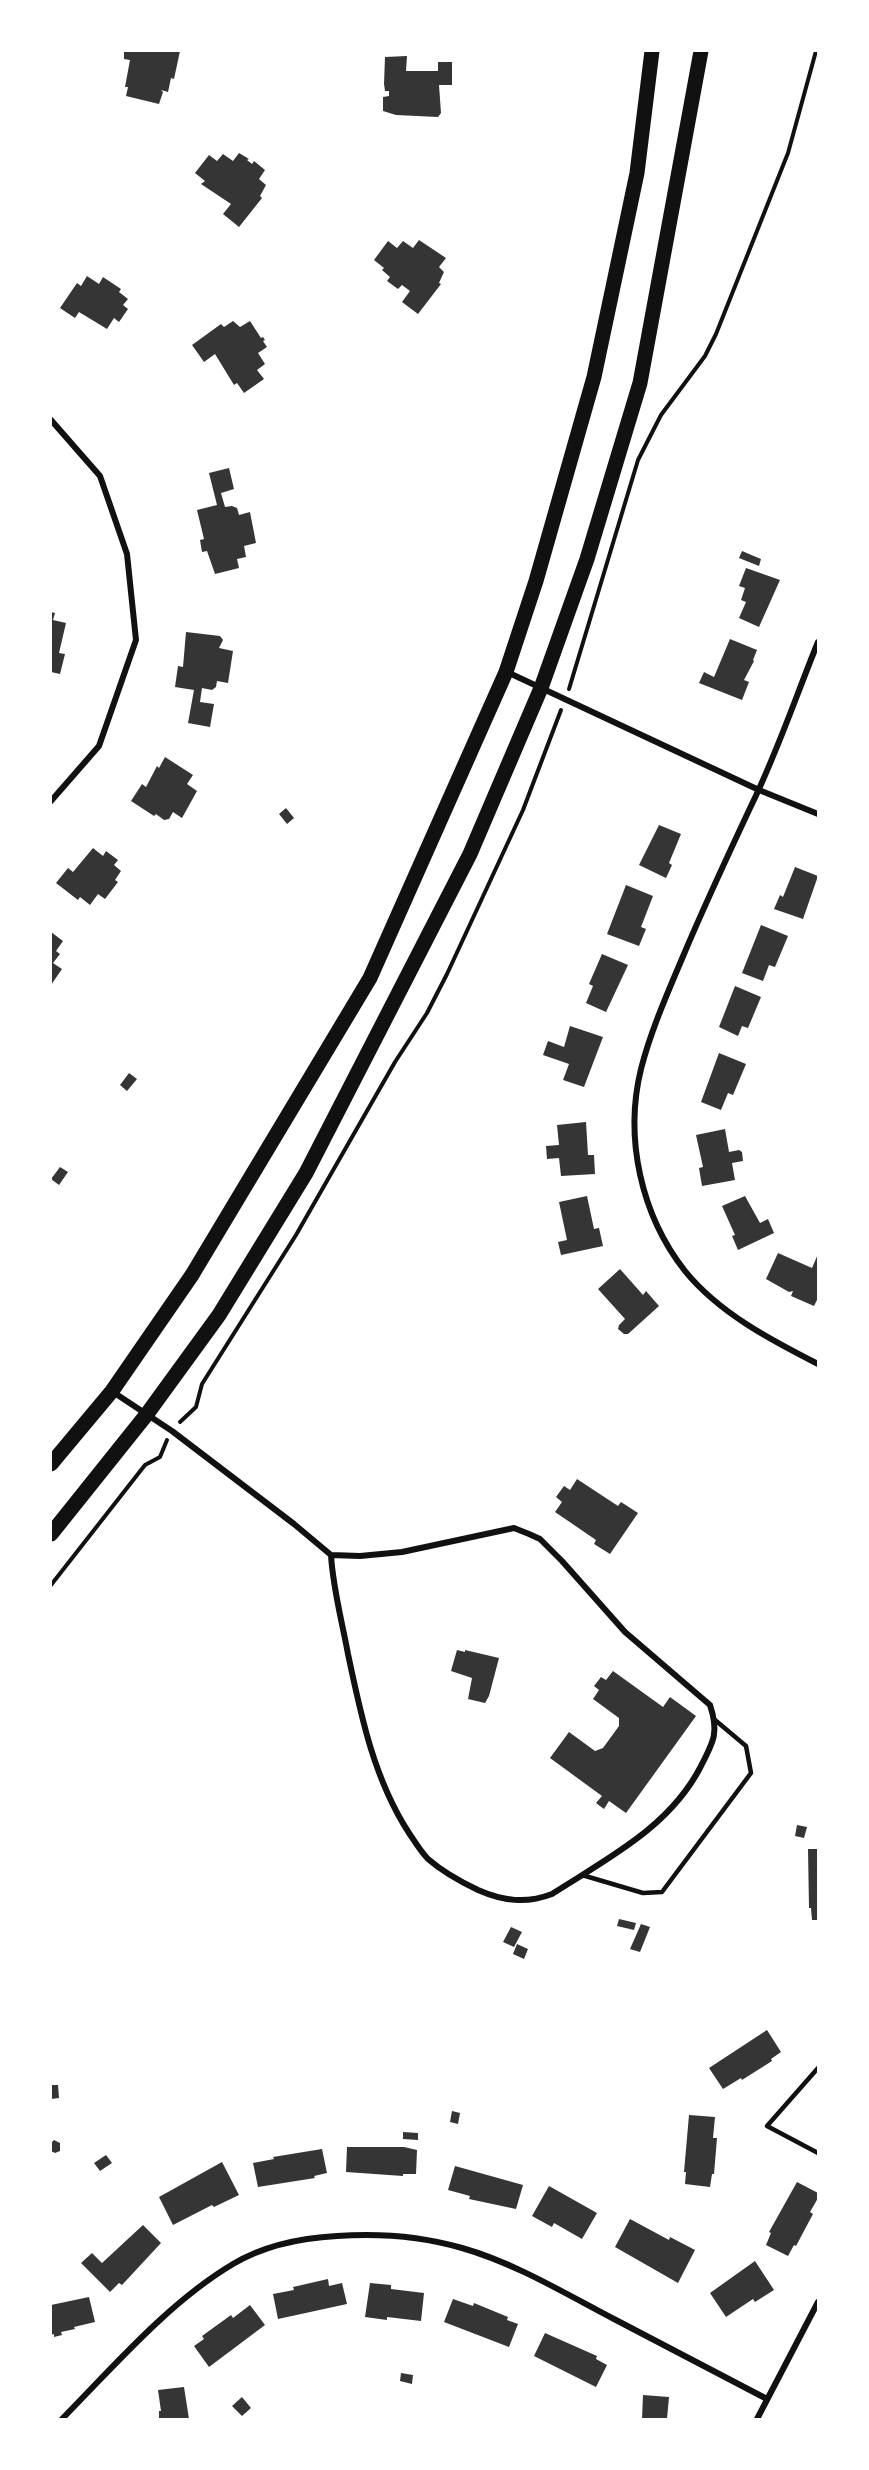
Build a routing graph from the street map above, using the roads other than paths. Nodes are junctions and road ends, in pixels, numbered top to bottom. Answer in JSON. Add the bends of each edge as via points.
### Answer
{"nodes":[{"id":1,"x":652,"y":51,"type":"edge"},
{"id":2,"x":702,"y":51,"type":"edge"},
{"id":3,"x":51,"y":420,"type":"edge"},
{"id":4,"x":818,"y":642,"type":"edge"},
{"id":5,"x":506,"y":672,"type":"junction"},
{"id":6,"x":541,"y":688,"type":"junction"},
{"id":7,"x":759,"y":790,"type":"junction"},
{"id":8,"x":51,"y":801,"type":"edge"},
{"id":9,"x":818,"y":814,"type":"edge"},
{"id":10,"x":818,"y":1364,"type":"edge"},
{"id":11,"x":112,"y":1391,"type":"junction"},
{"id":12,"x":147,"y":1414,"type":"junction"},
{"id":13,"x":51,"y":1464,"type":"edge"},
{"id":14,"x":51,"y":1534,"type":"edge"},
{"id":15,"x":331,"y":1555,"type":"junction"},
{"id":16,"x":715,"y":1720,"type":"junction"},
{"id":17,"x":582,"y":1875,"type":"junction"},
{"id":18,"x":818,"y":2068,"type":"edge"},
{"id":19,"x":818,"y":2153,"type":"edge"},
{"id":20,"x":818,"y":2302,"type":"edge"},
{"id":21,"x":767,"y":2399,"type":"junction"},
{"id":22,"x":62,"y":2419,"type":"edge"},
{"id":23,"x":757,"y":2419,"type":"edge"}],
"edges":[{"from":1,"to":5,"type":"main road","via":[[637,173],[594,377],[536,582]]},
{"from":2,"to":6,"type":"main road","via":[[640,383],[587,559]]},
{"from":3,"to":8,"type":"street","via":[[100,476],[127,554],[136,640],[99,746]]},
{"from":4,"to":7,"type":"street"},
{"from":5,"to":6,"type":"street"},
{"from":5,"to":11,"type":"main road","via":[[370,978],[192,1275]]},
{"from":6,"to":7,"type":"street"},
{"from":6,"to":12,"type":"main road","via":[[470,854],[306,1173],[219,1315]]},
{"from":7,"to":9,"type":"street"},
{"from":7,"to":10,"type":"street","via":[[700,914],[650,1039],[637,1092],[639,1176],[654,1223],[686,1272],[735,1316]]},
{"from":11,"to":12,"type":"street"},
{"from":11,"to":13,"type":"main road"},
{"from":12,"to":14,"type":"main road"},
{"from":12,"to":15,"type":"street"},
{"from":15,"to":16,"type":"street","via":[[360,1557],[402,1552],[514,1528],[529,1534],[540,1539],[562,1561],[625,1632],[710,1705]]},
{"from":15,"to":17,"type":"street","via":[[370,1749],[400,1820],[426,1857],[453,1878],[502,1899],[519,1901],[552,1894]]},
{"from":16,"to":17,"type":"street","via":[[716,1734],[709,1751],[677,1803],[640,1839]]},
{"from":16,"to":17,"type":"lane","via":[[746,1746],[751,1773],[662,1892],[643,1893]]},
{"from":18,"to":19,"type":"lane","via":[[767,2126]]},
{"from":20,"to":21,"type":"street"},
{"from":21,"to":22,"type":"street","via":[[490,2258],[423,2239],[352,2235],[284,2242],[233,2264],[159,2322]]},
{"from":21,"to":23,"type":"street"}]}
